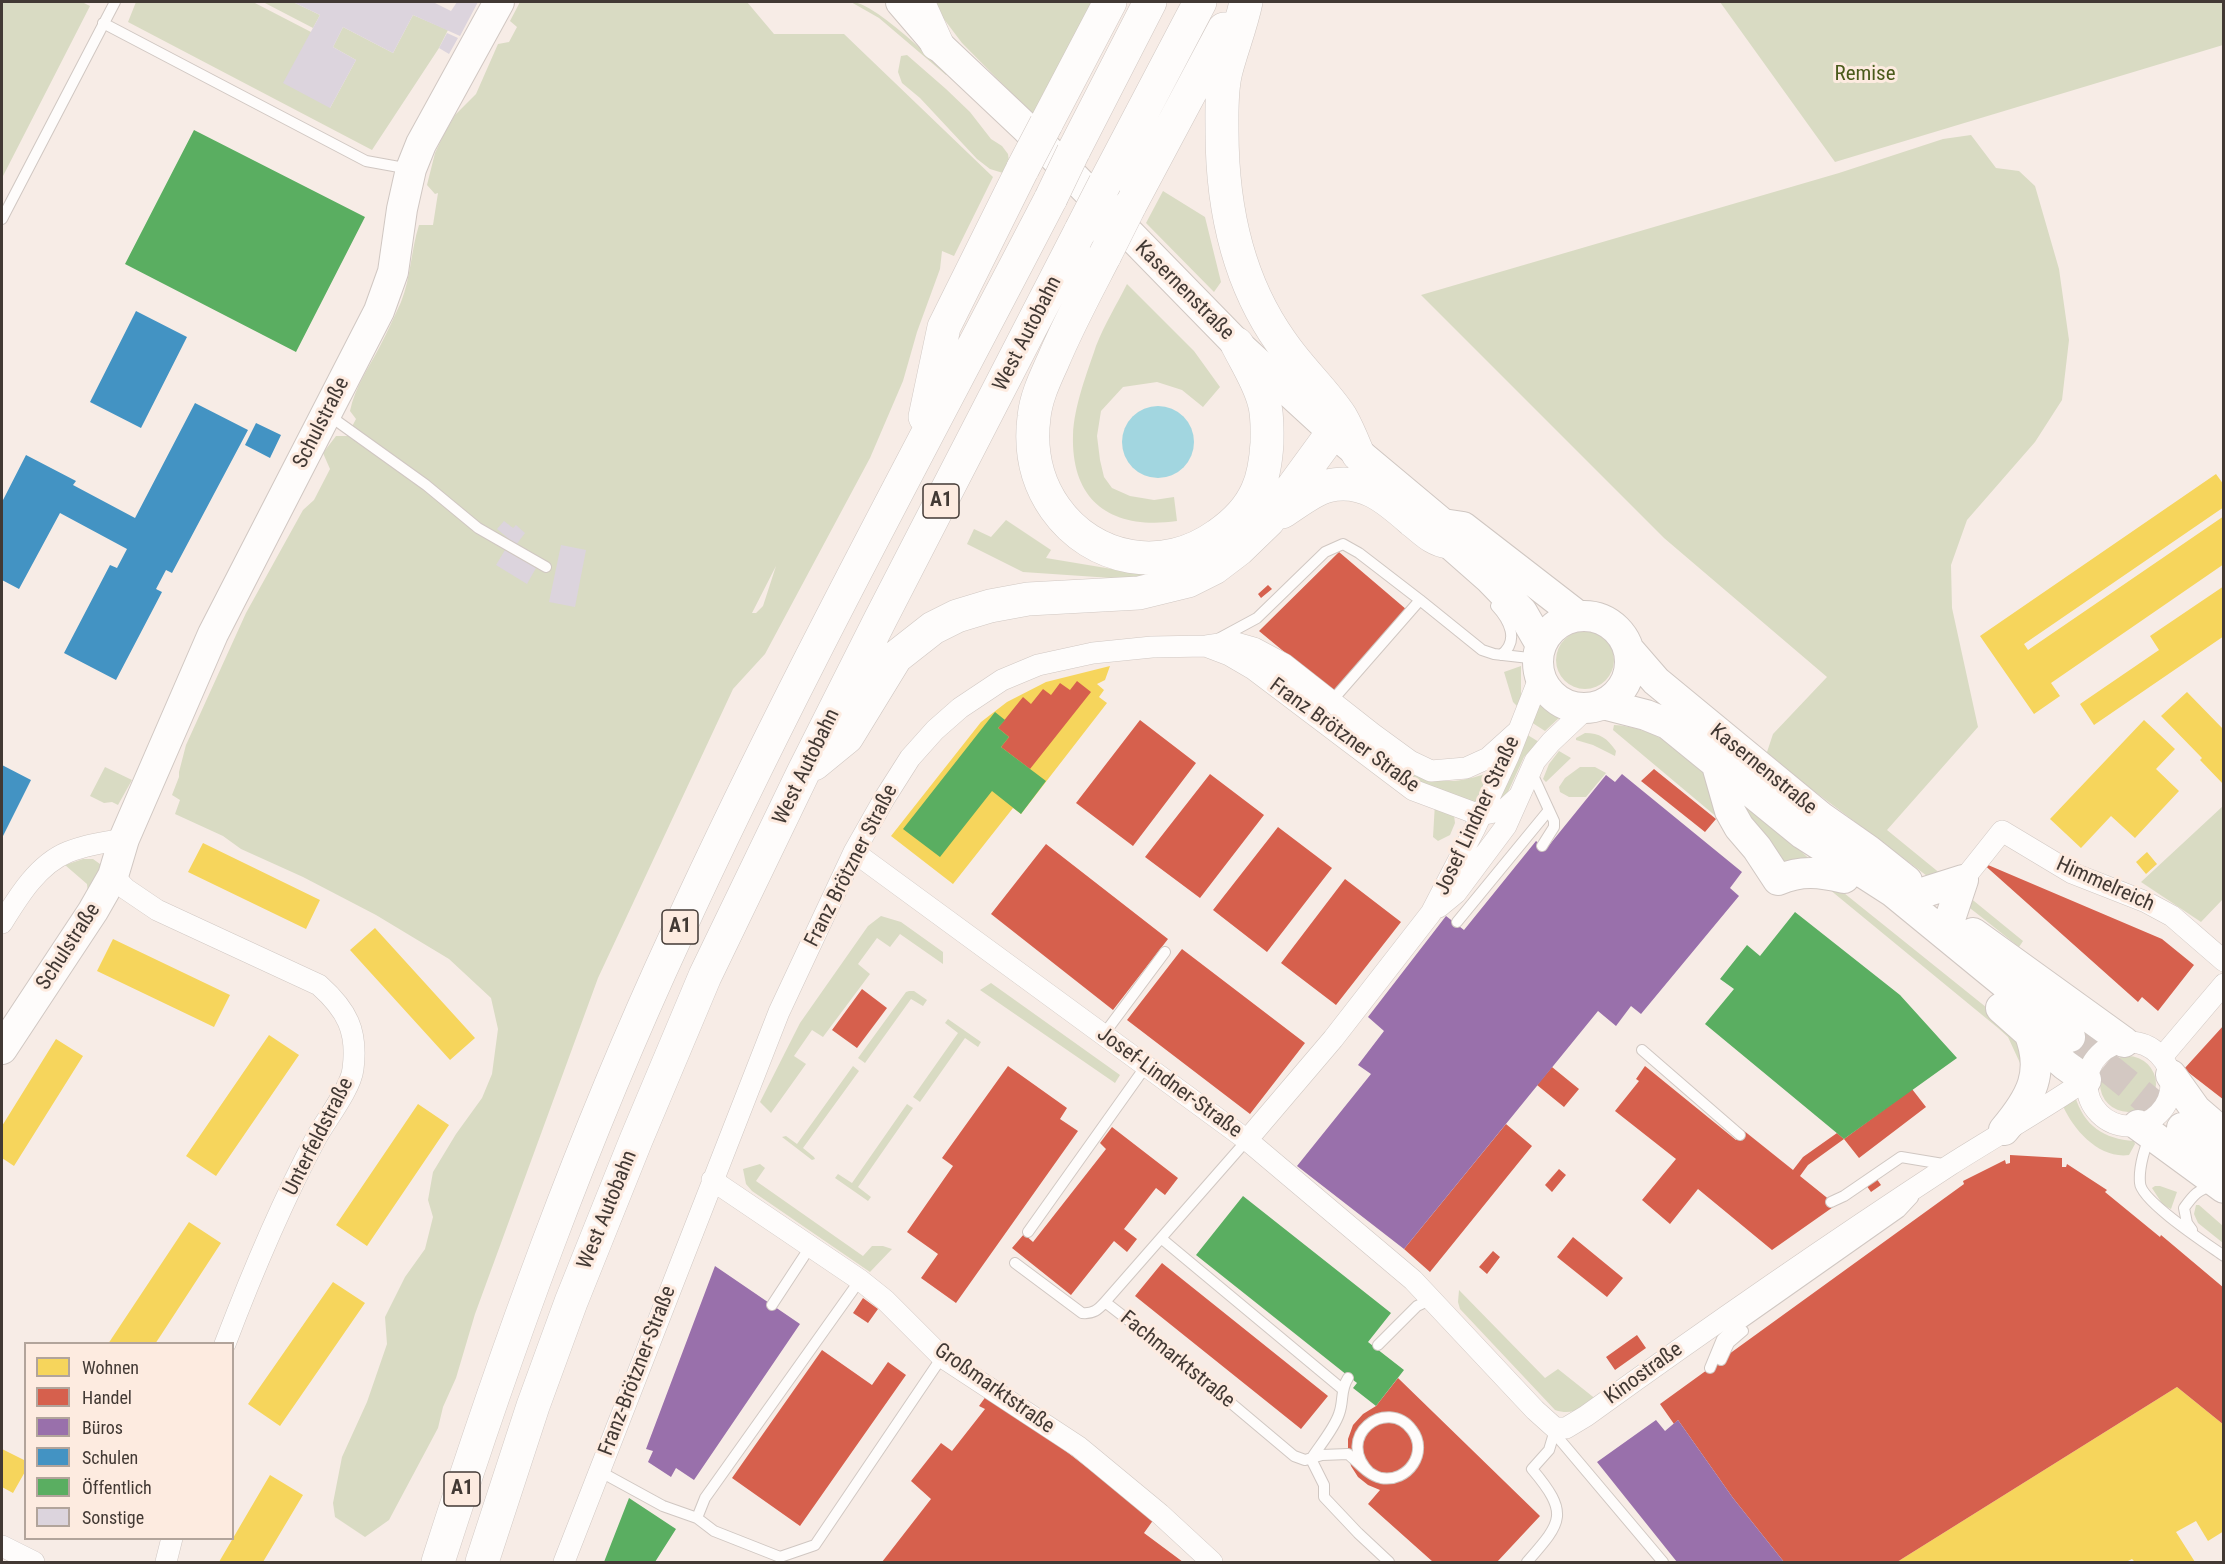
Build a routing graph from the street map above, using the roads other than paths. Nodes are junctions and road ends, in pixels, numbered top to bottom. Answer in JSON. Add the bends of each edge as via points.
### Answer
{"nodes":[{"id":1,"x":499,"y":2,"type":"edge"},
{"id":2,"x":876,"y":2,"type":"edge"},
{"id":3,"x":902,"y":2,"type":"edge"},
{"id":4,"x":918,"y":2,"type":"edge"},
{"id":5,"x":1110,"y":2,"type":"edge"},
{"id":6,"x":1150,"y":2,"type":"edge"},
{"id":7,"x":1200,"y":2,"type":"edge"},
{"id":8,"x":1238,"y":2,"type":"edge"},
{"id":9,"x":1246,"y":2,"type":"edge"},
{"id":10,"x":111,"y":3,"type":"edge"},
{"id":11,"x":103,"y":23,"type":"junction"},
{"id":12,"x":936,"y":44,"type":"junction"},
{"id":13,"x":411,"y":169,"type":"junction"},
{"id":14,"x":2,"y":219,"type":"edge"},
{"id":15,"x":1237,"y":344,"type":"junction"},
{"id":16,"x":327,"y":414,"type":"junction"},
{"id":17,"x":1333,"y":432,"type":"junction"},
{"id":18,"x":1359,"y":454,"type":"junction"},
{"id":19,"x":917,"y":456,"type":"junction"},
{"id":20,"x":1268,"y":521,"type":"junction"},
{"id":21,"x":1449,"y":543,"type":"junction"},
{"id":22,"x":546,"y":567,"type":"dead end"},
{"id":23,"x":1488,"y":598,"type":"dead end"},
{"id":24,"x":1420,"y":600,"type":"junction"},
{"id":25,"x":1578,"y":616,"type":"junction"},
{"id":26,"x":1206,"y":646,"type":"junction"},
{"id":27,"x":1630,"y":651,"type":"junction"},
{"id":28,"x":1230,"y":655,"type":"junction"},
{"id":29,"x":1501,"y":655,"type":"junction"},
{"id":30,"x":1540,"y":660,"type":"junction"},
{"id":31,"x":1332,"y":702,"type":"junction"},
{"id":32,"x":1595,"y":706,"type":"junction"},
{"id":33,"x":1518,"y":731,"type":"junction"},
{"id":34,"x":1716,"y":762,"type":"junction"},
{"id":35,"x":1531,"y":771,"type":"junction"},
{"id":36,"x":803,"y":773,"type":"junction"},
{"id":37,"x":1517,"y":798,"type":"junction"},
{"id":38,"x":1549,"y":810,"type":"junction"},
{"id":39,"x":1480,"y":815,"type":"junction"},
{"id":40,"x":1812,"y":826,"type":"junction"},
{"id":41,"x":124,"y":839,"type":"junction"},
{"id":42,"x":1542,"y":846,"type":"dead end"},
{"id":43,"x":854,"y":852,"type":"junction"},
{"id":44,"x":113,"y":876,"type":"junction"},
{"id":45,"x":1844,"y":878,"type":"junction"},
{"id":46,"x":1964,"y":880,"type":"junction"},
{"id":47,"x":1922,"y":893,"type":"junction"},
{"id":48,"x":1431,"y":913,"type":"junction"},
{"id":49,"x":1951,"y":916,"type":"junction"},
{"id":50,"x":1457,"y":922,"type":"dead end"},
{"id":51,"x":2,"y":923,"type":"edge"},
{"id":52,"x":1165,"y":952,"type":"dead end"},
{"id":53,"x":2223,"y":961,"type":"edge"},
{"id":54,"x":2223,"y":984,"type":"edge"},
{"id":55,"x":2028,"y":1030,"type":"junction"},
{"id":56,"x":1104,"y":1034,"type":"junction"},
{"id":57,"x":2070,"y":1037,"type":"tunnel mouth"},
{"id":58,"x":2124,"y":1042,"type":"junction"},
{"id":59,"x":2,"y":1049,"type":"edge"},
{"id":60,"x":1642,"y":1050,"type":"dead end"},
{"id":61,"x":1146,"y":1066,"type":"junction"},
{"id":62,"x":2166,"y":1066,"type":"junction"},
{"id":63,"x":2086,"y":1082,"type":"junction"},
{"id":64,"x":2157,"y":1126,"type":"junction"},
{"id":65,"x":2004,"y":1130,"type":"junction"},
{"id":66,"x":2223,"y":1134,"type":"edge"},
{"id":67,"x":1740,"y":1135,"type":"dead end"},
{"id":68,"x":1247,"y":1140,"type":"junction"},
{"id":69,"x":2223,"y":1162,"type":"edge"},
{"id":70,"x":1942,"y":1171,"type":"junction"},
{"id":71,"x":712,"y":1180,"type":"junction"},
{"id":72,"x":2223,"y":1188,"type":"edge"},
{"id":73,"x":1831,"y":1202,"type":"dead end"},
{"id":74,"x":1900,"y":1212,"type":"junction"},
{"id":75,"x":1028,"y":1232,"type":"dead end"},
{"id":76,"x":2196,"y":1235,"type":"junction"},
{"id":77,"x":1162,"y":1239,"type":"junction"},
{"id":78,"x":810,"y":1247,"type":"junction"},
{"id":79,"x":2223,"y":1256,"type":"edge"},
{"id":80,"x":1015,"y":1263,"type":"dead end"},
{"id":81,"x":860,"y":1280,"type":"junction"},
{"id":82,"x":1432,"y":1299,"type":"junction"},
{"id":83,"x":1105,"y":1302,"type":"junction"},
{"id":84,"x":772,"y":1305,"type":"dead end"},
{"id":85,"x":226,"y":1342,"type":"edge"},
{"id":86,"x":1378,"y":1345,"type":"dead end"},
{"id":87,"x":942,"y":1357,"type":"junction"},
{"id":88,"x":1721,"y":1360,"type":"dead end"},
{"id":89,"x":1710,"y":1368,"type":"dead end"},
{"id":90,"x":1555,"y":1431,"type":"junction"},
{"id":91,"x":1311,"y":1458,"type":"junction"},
{"id":92,"x":599,"y":1470,"type":"junction"},
{"id":93,"x":1370,"y":1473,"type":"junction"},
{"id":94,"x":697,"y":1518,"type":"junction"},
{"id":95,"x":172,"y":1540,"type":"edge"},
{"id":96,"x":2,"y":1546,"type":"edge"},
{"id":97,"x":783,"y":1560,"type":"edge"},
{"id":98,"x":34,"y":1563,"type":"edge"},
{"id":99,"x":166,"y":1563,"type":"edge"},
{"id":100,"x":438,"y":1563,"type":"edge"},
{"id":101,"x":482,"y":1563,"type":"edge"},
{"id":102,"x":564,"y":1563,"type":"edge"},
{"id":103,"x":1212,"y":1563,"type":"edge"},
{"id":104,"x":1389,"y":1563,"type":"edge"},
{"id":105,"x":1527,"y":1563,"type":"edge"},
{"id":106,"x":1663,"y":1563,"type":"edge"}],
"edges":[{"from":1,"to":13,"type":"main road","name":"Schulstraße"},
{"from":2,"to":12,"type":"main road","name":"Kasernenstraße"},
{"from":3,"to":12,"type":"main road","name":"Kasernenstraße"},
{"from":4,"to":12,"type":"highway"},
{"from":5,"to":19,"type":"highway","bridge":true,"via":[[944,327]]},
{"from":6,"to":19,"type":"highway","name":"West Autobahn","number":"A1","bridge":true},
{"from":7,"to":36,"type":"highway","name":"West Autobahn","number":"A1","bridge":true},
{"from":8,"to":15,"type":"highway","bridge":true,"via":[[1066,330],[1040,390],[1032,443],[1037,472],[1065,523],[1091,544],[1127,557],[1169,557],[1203,546],[1235,523],[1257,492],[1266,463],[1267,429],[1264,401]]},
{"from":9,"to":18,"type":"highway","via":[[1225,73],[1222,108],[1222,166],[1235,245],[1256,303],[1281,343],[1341,418]]},
{"from":10,"to":11,"type":"lane"},
{"from":11,"to":13,"type":"lane","via":[[366,160]]},
{"from":11,"to":14,"type":"lane"},
{"from":12,"to":15,"type":"main road","name":"Kasernenstraße","via":[[1005,108]]},
{"from":13,"to":16,"type":"main road","name":"Schulstraße","via":[[387,292]]},
{"from":15,"to":17,"type":"main road","name":"Kasernenstraße"},
{"from":16,"to":22,"type":"lane","via":[[478,528]]},
{"from":16,"to":41,"type":"main road","name":"Schulstraße","via":[[213,634]]},
{"from":17,"to":18,"type":"main road","name":"Kasernenstraße"},
{"from":17,"to":20,"type":"highway"},
{"from":18,"to":21,"type":"main road","name":"Kasernenstraße"},
{"from":19,"to":100,"type":"highway","name":"West Autobahn","number":"A1","via":[[772,733],[675,939],[594,1125],[485,1416]]},
{"from":20,"to":21,"type":"highway","via":[[1326,486],[1348,484],[1372,489],[1437,541]]},
{"from":20,"to":36,"type":"highway","via":[[1214,568],[1188,581],[1139,593],[1028,599],[990,606],[933,628],[896,657],[847,736]]},
{"from":21,"to":25,"type":"main road","name":"Kasernenstraße","via":[[1463,528]]},
{"from":21,"to":30,"type":"main road","name":"Kasernenstraße","via":[[1522,612]]},
{"from":23,"to":29,"type":"lane","via":[[1510,628],[1512,641]]},
{"from":24,"to":26,"type":"lane","via":[[1342,544],[1325,552],[1257,618]]},
{"from":24,"to":29,"type":"lane","via":[[1482,650]]},
{"from":24,"to":31,"type":"lane"},
{"from":25,"to":27,"type":"main road","via":[[1592,616],[1611,624]]},
{"from":25,"to":30,"type":"main road","via":[[1566,619],[1547,634]]},
{"from":26,"to":28,"type":"street","name":"Franz Brötzner Straße"},
{"from":26,"to":31,"type":"street","name":"Franz Brötzner Straße","via":[[1233,642],[1254,648],[1284,664]]},
{"from":26,"to":43,"type":"street","name":"Franz Brötzner Straße","via":[[1093,653],[1038,665],[1002,680],[960,708],[910,758]]},
{"from":27,"to":32,"type":"main road","via":[[1626,682],[1617,695]]},
{"from":27,"to":40,"type":"main road","name":"Kasernenstraße","via":[[1656,681]]},
{"from":28,"to":31,"type":"lane","via":[[1240,654],[1269,668],[1319,706]]},
{"from":28,"to":39,"type":"street","name":"Franz Brötzner Straße","via":[[1413,790]]},
{"from":29,"to":30,"type":"lane"},
{"from":30,"to":32,"type":"main road","via":[[1546,688],[1556,698],[1567,705]]},
{"from":30,"to":33,"type":"street","name":"Josef Lindner Straße"},
{"from":31,"to":33,"type":"street","name":"Franz Brötzner Straße","via":[[1410,761],[1431,771],[1474,765],[1488,758]]},
{"from":32,"to":34,"type":"main road","name":"Kasernenstraße","via":[[1646,715],[1668,724]]},
{"from":32,"to":35,"type":"street","name":"Josef Lindner Straße","via":[[1551,741]]},
{"from":33,"to":39,"type":"street","name":"Josef Lindner Straße"},
{"from":34,"to":40,"type":"main road","name":"Kasernenstraße"},
{"from":34,"to":45,"type":"main road","via":[[1730,811],[1778,880],[1815,872]]},
{"from":35,"to":37,"type":"street","name":"Josef Lindner Straße"},
{"from":35,"to":38,"type":"lane"},
{"from":36,"to":101,"type":"highway","name":"West Autobahn","number":"A1","via":[[705,976],[636,1140],[537,1395]]},
{"from":37,"to":39,"type":"street","via":[[1504,810]]},
{"from":37,"to":48,"type":"street","name":"Josef Lindner Straße","via":[[1506,826],[1489,851],[1456,893]]},
{"from":38,"to":42,"type":"lane","via":[[1554,827]]},
{"from":38,"to":50,"type":"lane"},
{"from":39,"to":48,"type":"street","name":"Josef Lindner Straße"},
{"from":40,"to":45,"type":"main road"},
{"from":40,"to":47,"type":"main road","via":[[1868,850]]},
{"from":40,"to":57,"type":"main road","name":"Kasernenstraße"},
{"from":41,"to":44,"type":"main road","name":"Schulstraße"},
{"from":41,"to":51,"type":"street","via":[[67,852],[42,869]]},
{"from":43,"to":56,"type":"street","name":"Josef-Lindner-Straße"},
{"from":43,"to":71,"type":"street","name":"Franz Brötzner Straße","via":[[779,1012]]},
{"from":44,"to":59,"type":"main road","name":"Schulstraße"},
{"from":44,"to":85,"type":"street","name":"Unterfeldstraße","via":[[157,910],[319,985],[335,999],[352,1032],[353,1073],[316,1137],[254,1266]]},
{"from":45,"to":55,"type":"main road"},
{"from":46,"to":47,"type":"main road"},
{"from":46,"to":49,"type":"main road"},
{"from":46,"to":53,"type":"street","name":"Himmelreich","via":[[2002,831],[2072,873],[2172,916]]},
{"from":47,"to":49,"type":"main road"},
{"from":48,"to":68,"type":"street","name":"Josef-Lindner-Straße","via":[[1333,1039]]},
{"from":49,"to":58,"type":"main road"},
{"from":52,"to":56,"type":"lane"},
{"from":54,"to":62,"type":"street"},
{"from":55,"to":63,"type":"main road"},
{"from":55,"to":65,"type":"main road","via":[[2037,1059],[2033,1084],[2022,1108]]},
{"from":56,"to":61,"type":"street","name":"Josef-Lindner-Straße"},
{"from":58,"to":62,"type":"street","via":[[2151,1047]]},
{"from":58,"to":63,"type":"street","via":[[2095,1059]]},
{"from":60,"to":67,"type":"lane"},
{"from":61,"to":68,"type":"street","name":"Josef-Lindner-Straße"},
{"from":61,"to":75,"type":"lane"},
{"from":62,"to":64,"type":"street","via":[[2170,1097]]},
{"from":62,"to":66,"type":"main road","via":[[2196,1110]]},
{"from":63,"to":64,"type":"street","via":[[2091,1102],[2106,1119],[2127,1126]]},
{"from":63,"to":65,"type":"street","name":"Kinostraße"},
{"from":64,"to":69,"type":"main road"},
{"from":64,"to":72,"type":"main road"},
{"from":64,"to":76,"type":"lane","via":[[2142,1168],[2142,1190]]},
{"from":65,"to":70,"type":"street","name":"Kinostraße"},
{"from":68,"to":77,"type":"lane","name":"Fachmarktstraße"},
{"from":68,"to":82,"type":"street"},
{"from":70,"to":73,"type":"lane","via":[[1901,1156]]},
{"from":70,"to":74,"type":"lane"},
{"from":70,"to":90,"type":"street","name":"Kinostraße","via":[[1725,1316],[1586,1416]]},
{"from":71,"to":78,"type":"street","name":"Großmarktstraße"},
{"from":71,"to":92,"type":"street","name":"Franz-Brötzner-Straße"},
{"from":72,"to":76,"type":"lane","via":[[2203,1188],[2184,1208],[2187,1223]]},
{"from":74,"to":88,"type":"lane","via":[[1887,1229],[1733,1338]]},
{"from":74,"to":89,"type":"lane","via":[[1728,1333]]},
{"from":76,"to":79,"type":"lane"},
{"from":77,"to":83,"type":"lane","name":"Fachmarktstraße"},
{"from":77,"to":91,"type":"lane","via":[[1345,1383],[1339,1416]]},
{"from":78,"to":81,"type":"street","name":"Großmarktstraße"},
{"from":78,"to":84,"type":"lane"},
{"from":80,"to":83,"type":"lane","via":[[1082,1313],[1090,1314]]},
{"from":81,"to":87,"type":"street","name":"Großmarktstraße"},
{"from":81,"to":94,"type":"lane","via":[[705,1498]]},
{"from":82,"to":86,"type":"lane","via":[[1417,1306]]},
{"from":82,"to":90,"type":"street"},
{"from":83,"to":91,"type":"lane","name":"Fachmarktstraße","via":[[1294,1456]]},
{"from":87,"to":97,"type":"lane","via":[[815,1545]]},
{"from":87,"to":103,"type":"street","name":"Großmarktstraße","via":[[1079,1447],[1161,1514]]},
{"from":90,"to":105,"type":"lane","via":[[1549,1450],[1532,1469],[1557,1507],[1557,1520],[1553,1532]]},
{"from":90,"to":106,"type":"lane"},
{"from":91,"to":93,"type":"lane","name":"Fachmarktstraße","via":[[1348,1454]]},
{"from":91,"to":104,"type":"lane","via":[[1324,1485],[1324,1497]]},
{"from":92,"to":94,"type":"lane","via":[[663,1506]]},
{"from":92,"to":102,"type":"street","name":"Franz-Brötzner-Straße"},
{"from":93,"to":93,"type":"lane","via":[[1388,1479],[1413,1466],[1418,1448],[1416,1437],[1403,1421],[1383,1418],[1364,1427],[1359,1436],[1358,1457]]},
{"from":94,"to":97,"type":"lane","via":[[714,1531]]},
{"from":95,"to":99,"type":"street"},
{"from":96,"to":98,"type":"street"}]}
